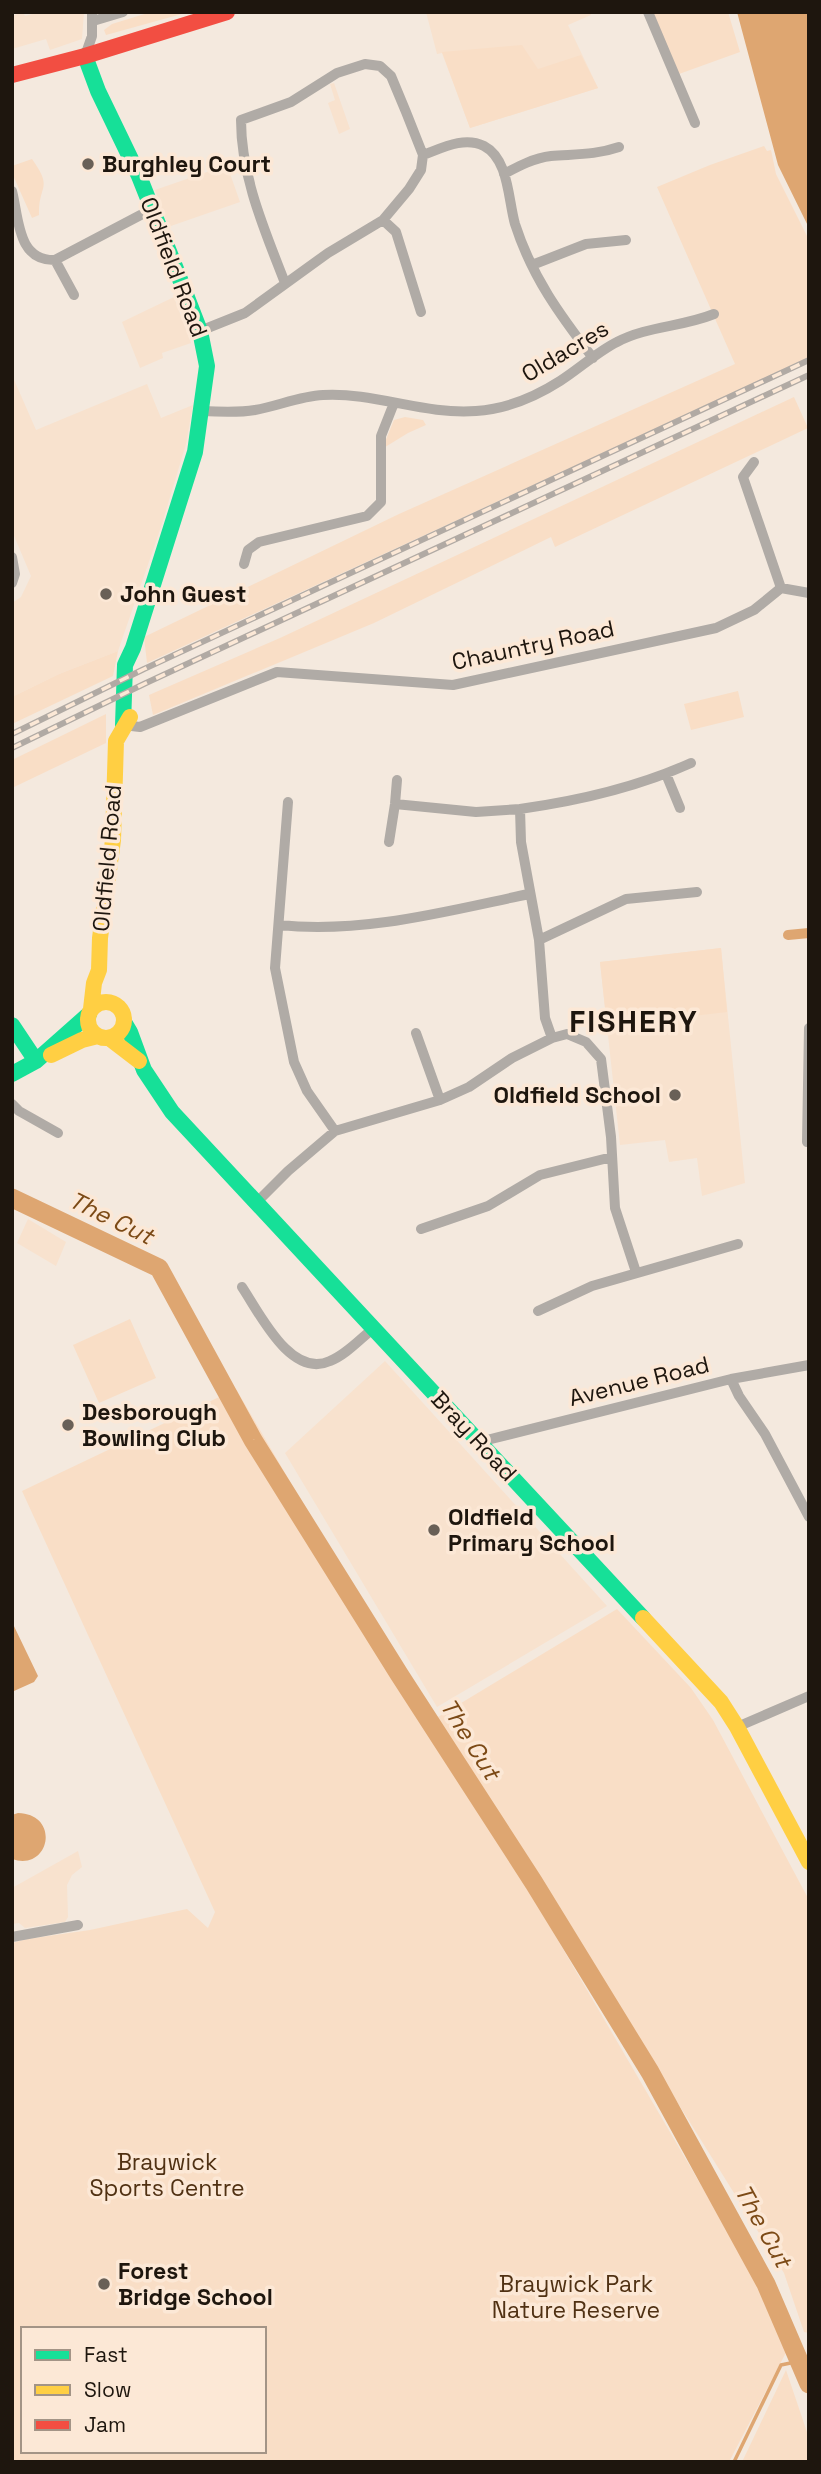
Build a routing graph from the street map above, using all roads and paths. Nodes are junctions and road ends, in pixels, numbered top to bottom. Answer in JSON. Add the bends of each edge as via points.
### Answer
{"nodes":[{"id":1,"x":123,"y":12,"type":"edge"},
{"id":2,"x":226,"y":12,"type":"edge"},
{"id":3,"x":648,"y":12,"type":"edge"},
{"id":4,"x":92,"y":17,"type":"edge"},
{"id":5,"x":85,"y":56,"type":"junction"},
{"id":6,"x":12,"y":75,"type":"edge"},
{"id":7,"x":695,"y":123,"type":"dead end"},
{"id":8,"x":619,"y":147,"type":"dead end"},
{"id":9,"x":423,"y":155,"type":"junction"},
{"id":10,"x":504,"y":174,"type":"junction"},
{"id":11,"x":12,"y":191,"type":"edge"},
{"id":12,"x":152,"y":209,"type":"junction"},
{"id":13,"x":383,"y":220,"type":"junction"},
{"id":14,"x":626,"y":240,"type":"dead end"},
{"id":15,"x":55,"y":260,"type":"junction"},
{"id":16,"x":532,"y":265,"type":"junction"},
{"id":17,"x":285,"y":283,"type":"junction"},
{"id":18,"x":74,"y":295,"type":"dead end"},
{"id":19,"x":421,"y":312,"type":"dead end"},
{"id":20,"x":714,"y":314,"type":"dead end"},
{"id":21,"x":200,"y":331,"type":"junction"},
{"id":22,"x":593,"y":358,"type":"junction"},
{"id":23,"x":394,"y":403,"type":"junction"},
{"id":24,"x":202,"y":411,"type":"junction"},
{"id":25,"x":754,"y":462,"type":"dead end"},
{"id":26,"x":12,"y":557,"type":"edge"},
{"id":27,"x":244,"y":564,"type":"dead end"},
{"id":28,"x":12,"y":583,"type":"edge"},
{"id":29,"x":781,"y":588,"type":"junction"},
{"id":30,"x":809,"y":593,"type":"edge"},
{"id":31,"x":123,"y":725,"type":"junction"},
{"id":32,"x":691,"y":763,"type":"dead end"},
{"id":33,"x":666,"y":774,"type":"junction"},
{"id":34,"x":397,"y":780,"type":"dead end"},
{"id":35,"x":288,"y":802,"type":"dead end"},
{"id":36,"x":396,"y":804,"type":"junction"},
{"id":37,"x":680,"y":808,"type":"dead end"},
{"id":38,"x":520,"y":809,"type":"junction"},
{"id":39,"x":389,"y":842,"type":"dead end"},
{"id":40,"x":697,"y":892,"type":"dead end"},
{"id":41,"x":529,"y":894,"type":"junction"},
{"id":42,"x":279,"y":925,"type":"junction"},
{"id":43,"x":539,"y":940,"type":"junction"},
{"id":44,"x":99,"y":970,"type":"junction"},
{"id":45,"x":112,"y":1003,"type":"junction"},
{"id":46,"x":90,"y":1012,"type":"junction"},
{"id":47,"x":124,"y":1022,"type":"junction"},
{"id":48,"x":12,"y":1025,"type":"edge"},
{"id":49,"x":809,"y":1028,"type":"edge"},
{"id":50,"x":416,"y":1033,"type":"dead end"},
{"id":51,"x":104,"y":1037,"type":"junction"},
{"id":52,"x":552,"y":1038,"type":"junction"},
{"id":53,"x":36,"y":1061,"type":"junction"},
{"id":54,"x":139,"y":1061,"type":"junction"},
{"id":55,"x":12,"y":1074,"type":"edge"},
{"id":56,"x":440,"y":1100,"type":"junction"},
{"id":57,"x":12,"y":1104,"type":"edge"},
{"id":58,"x":335,"y":1131,"type":"junction"},
{"id":59,"x":58,"y":1133,"type":"dead end"},
{"id":60,"x":807,"y":1142,"type":"edge"},
{"id":61,"x":612,"y":1157,"type":"junction"},
{"id":62,"x":256,"y":1203,"type":"junction"},
{"id":63,"x":421,"y":1229,"type":"dead end"},
{"id":64,"x":738,"y":1244,"type":"dead end"},
{"id":65,"x":636,"y":1272,"type":"junction"},
{"id":66,"x":242,"y":1287,"type":"dead end"},
{"id":67,"x":538,"y":1311,"type":"dead end"},
{"id":68,"x":374,"y":1328,"type":"junction"},
{"id":69,"x":809,"y":1365,"type":"edge"},
{"id":70,"x":731,"y":1380,"type":"junction"},
{"id":71,"x":479,"y":1442,"type":"junction"},
{"id":72,"x":809,"y":1517,"type":"edge"},
{"id":73,"x":809,"y":1696,"type":"edge"},
{"id":74,"x":737,"y":1727,"type":"junction"},
{"id":75,"x":809,"y":1862,"type":"edge"},
{"id":76,"x":78,"y":1925,"type":"dead end"},
{"id":77,"x":12,"y":1937,"type":"edge"}],
"edges":[{"from":1,"to":4,"type":"street"},
{"from":2,"to":5,"type":"main road"},
{"from":3,"to":7,"type":"street"},
{"from":4,"to":5,"type":"street"},
{"from":5,"to":6,"type":"main road"},
{"from":5,"to":12,"type":"main road","name":"Oldfield Road"},
{"from":8,"to":10,"type":"street","via":[[549,156]]},
{"from":9,"to":10,"type":"street","via":[[474,142],[495,155]]},
{"from":9,"to":13,"type":"street","via":[[421,170]]},
{"from":9,"to":17,"type":"street","via":[[391,76],[380,66],[365,64],[337,73],[291,102],[240,120],[241,147],[253,195]]},
{"from":10,"to":16,"type":"street","via":[[515,224]]},
{"from":11,"to":15,"type":"street","via":[[27,248],[43,260]]},
{"from":12,"to":15,"type":"street"},
{"from":12,"to":21,"type":"main road","name":"Oldfield Road"},
{"from":13,"to":17,"type":"street"},
{"from":13,"to":19,"type":"street","via":[[396,232]]},
{"from":14,"to":16,"type":"street","via":[[586,244]]},
{"from":15,"to":18,"type":"street"},
{"from":16,"to":22,"type":"street","via":[[540,285]]},
{"from":17,"to":21,"type":"street","via":[[245,313]]},
{"from":20,"to":22,"type":"street","name":"Oldacres","via":[[630,336]]},
{"from":21,"to":24,"type":"main road","name":"Oldfield Road","via":[[207,366]]},
{"from":22,"to":23,"type":"street","name":"Oldacres","via":[[559,382],[505,406],[456,412]]},
{"from":23,"to":24,"type":"street","name":"Oldacres","via":[[357,395],[321,395],[257,410]]},
{"from":23,"to":27,"type":"street","via":[[381,436],[381,502],[367,516],[259,542],[248,550]]},
{"from":24,"to":31,"type":"main road","name":"Oldfield Road","via":[[195,452],[133,648],[134,712]]},
{"from":25,"to":29,"type":"street","via":[[743,477]]},
{"from":26,"to":28,"type":"street"},
{"from":29,"to":30,"type":"street"},
{"from":29,"to":31,"type":"street","name":"Chauntry Road","via":[[754,610],[716,628],[453,685],[277,672],[140,727]]},
{"from":31,"to":44,"type":"main road","name":"Oldfield Road","via":[[116,741],[113,840]]},
{"from":32,"to":33,"type":"street"},
{"from":33,"to":37,"type":"street"},
{"from":33,"to":38,"type":"street","via":[[562,803]]},
{"from":34,"to":36,"type":"street"},
{"from":35,"to":42,"type":"street"},
{"from":36,"to":38,"type":"street","via":[[476,812]]},
{"from":36,"to":39,"type":"street"},
{"from":38,"to":41,"type":"street"},
{"from":40,"to":43,"type":"street","via":[[626,899]]},
{"from":41,"to":42,"type":"street","via":[[385,923]]},
{"from":41,"to":43,"type":"street"},
{"from":42,"to":58,"type":"street","via":[[275,968],[295,1062],[307,1091]]},
{"from":43,"to":52,"type":"street","via":[[545,1018]]},
{"from":44,"to":45,"type":"main road"},
{"from":44,"to":46,"type":"main road","name":"Oldfield Road"},
{"from":45,"to":46,"type":"main road","via":[[101,1002]]},
{"from":45,"to":47,"type":"main road"},
{"from":46,"to":51,"type":"main road","via":[[90,1029]]},
{"from":46,"to":53,"type":"main road"},
{"from":47,"to":51,"type":"main road","via":[[118,1034]]},
{"from":47,"to":54,"type":"main road","name":"Bray Road"},
{"from":48,"to":53,"type":"main road"},
{"from":49,"to":60,"type":"street"},
{"from":50,"to":56,"type":"street"},
{"from":51,"to":53,"type":"main road","via":[[82,1040]]},
{"from":51,"to":54,"type":"main road"},
{"from":52,"to":56,"type":"street"},
{"from":52,"to":61,"type":"street","via":[[567,1034],[586,1042],[601,1059]]},
{"from":53,"to":55,"type":"main road"},
{"from":54,"to":62,"type":"main road","name":"Bray Road","via":[[172,1112]]},
{"from":56,"to":58,"type":"street"},
{"from":57,"to":59,"type":"street"},
{"from":58,"to":62,"type":"street"},
{"from":61,"to":63,"type":"street","via":[[540,1175],[488,1206]]},
{"from":61,"to":65,"type":"street","via":[[615,1208]]},
{"from":62,"to":68,"type":"main road","name":"Bray Road"},
{"from":64,"to":65,"type":"street"},
{"from":65,"to":67,"type":"street"},
{"from":66,"to":68,"type":"street","via":[[286,1351],[304,1363],[331,1361]]},
{"from":68,"to":71,"type":"main road","name":"Bray Road"},
{"from":69,"to":70,"type":"street","name":"Avenue Road"},
{"from":70,"to":71,"type":"street","name":"Avenue Road"},
{"from":70,"to":72,"type":"street"},
{"from":71,"to":74,"type":"main road","name":"Bray Road","via":[[679,1655]]},
{"from":73,"to":74,"type":"street"},
{"from":74,"to":75,"type":"main road","name":"Bray Road"},
{"from":76,"to":77,"type":"street"}]}
